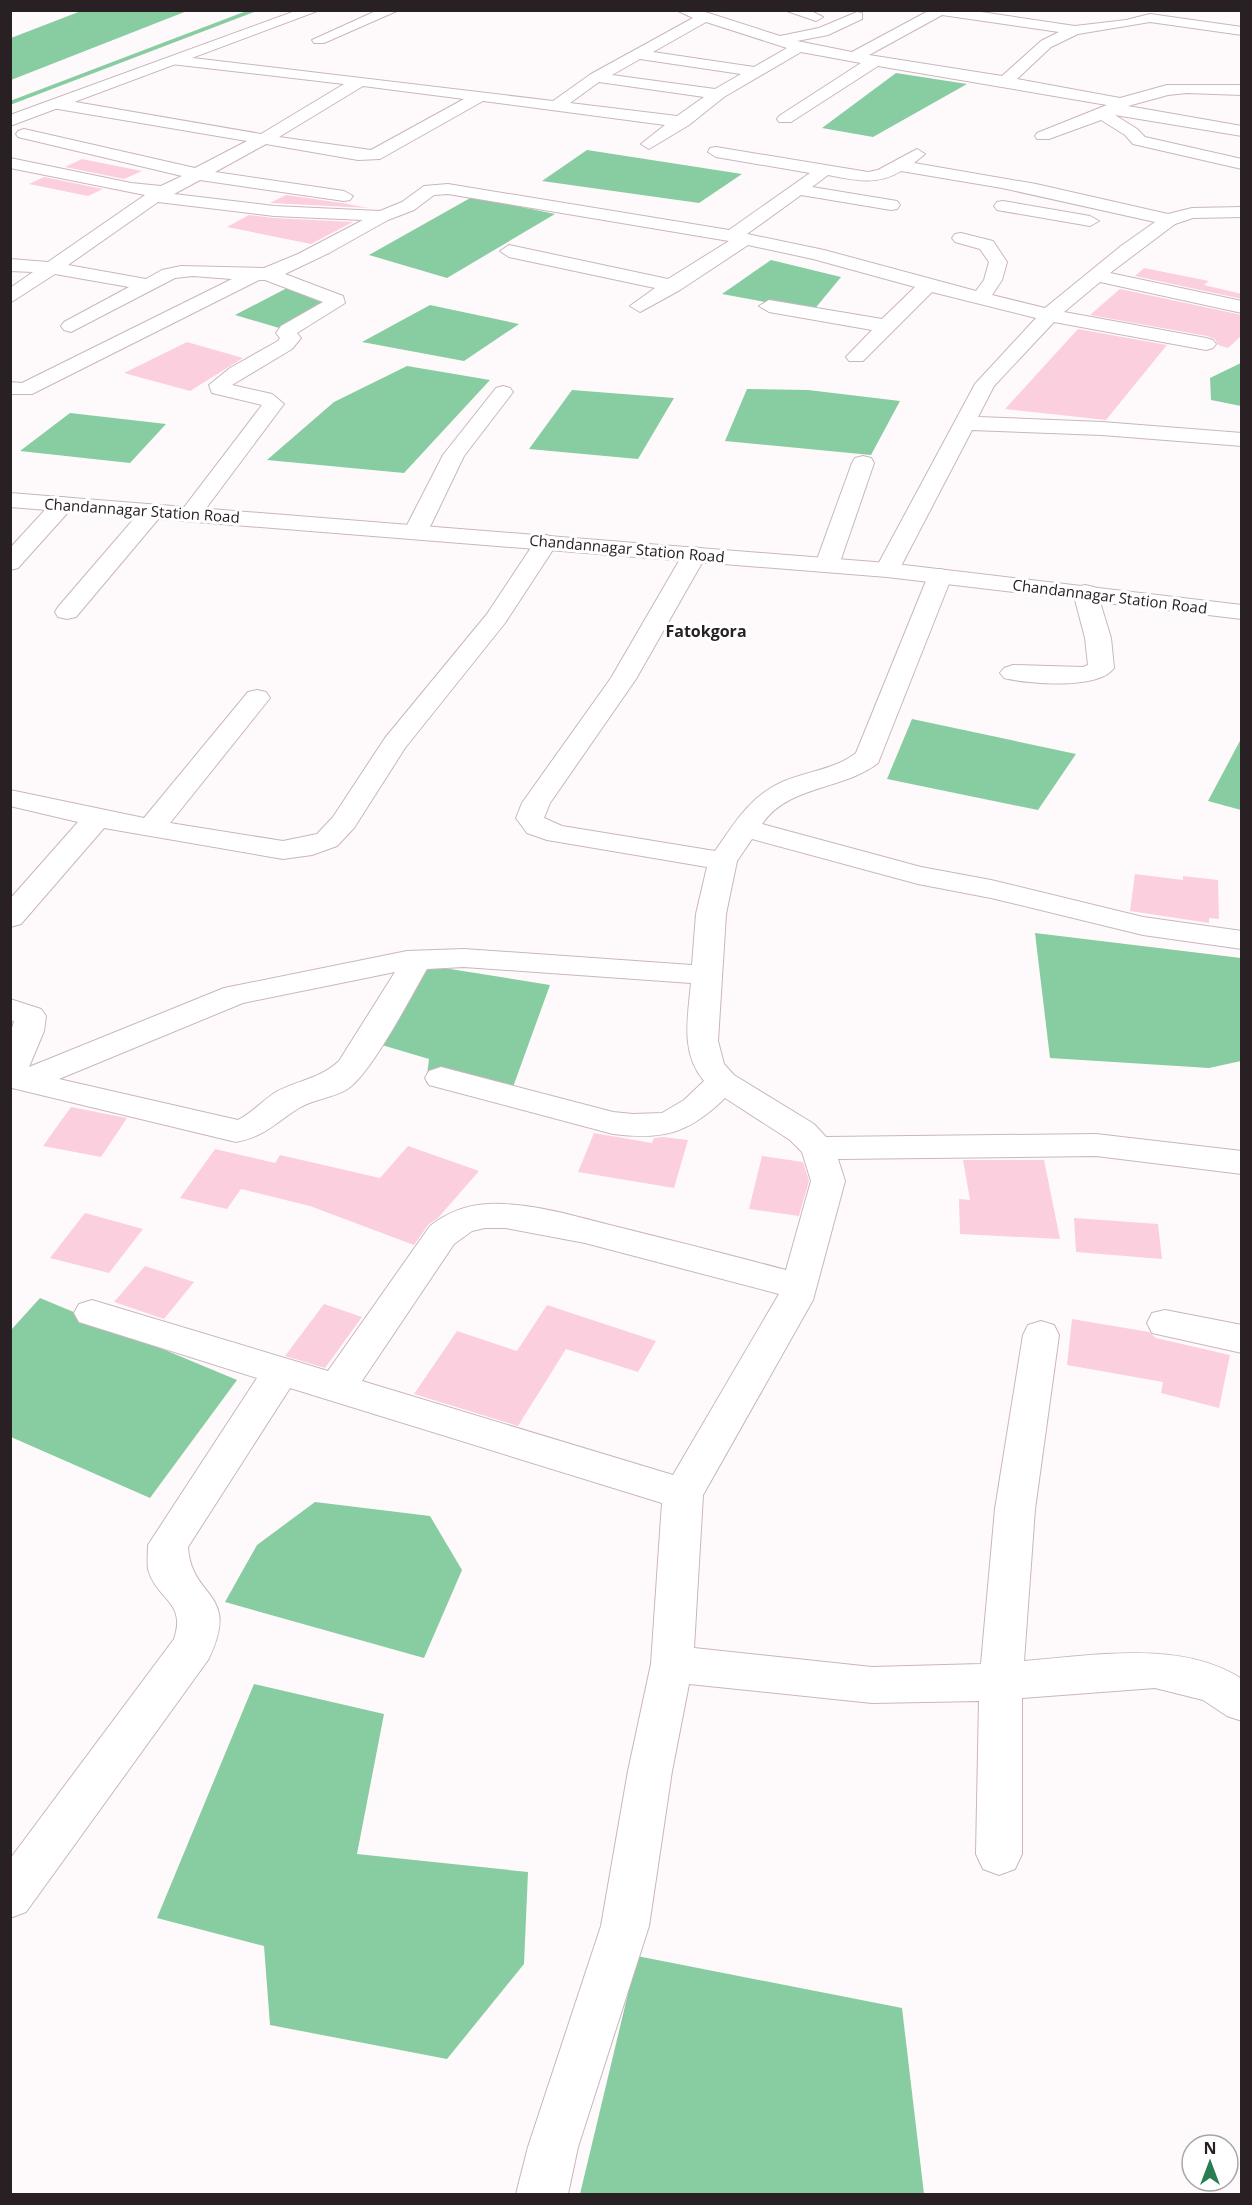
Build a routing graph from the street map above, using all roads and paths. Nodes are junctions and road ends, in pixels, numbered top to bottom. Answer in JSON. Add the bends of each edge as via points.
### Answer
{"nodes":[{"id":1,"x":313,"y":10,"type":"edge"},
{"id":2,"x":392,"y":10,"type":"edge"},
{"id":3,"x":791,"y":10,"type":"edge"},
{"id":4,"x":1058,"y":10,"type":"edge"},
{"id":5,"x":941,"y":11,"type":"edge"},
{"id":6,"x":696,"y":13,"type":"edge"},
{"id":7,"x":1203,"y":15,"type":"edge"},
{"id":8,"x":856,"y":16,"type":"dead end"},
{"id":9,"x":816,"y":17,"type":"dead end"},
{"id":10,"x":1029,"y":24,"type":"junction"},
{"id":11,"x":1075,"y":30,"type":"junction"},
{"id":12,"x":1242,"y":31,"type":"edge"},
{"id":13,"x":319,"y":40,"type":"dead end"},
{"id":14,"x":782,"y":40,"type":"junction"},
{"id":15,"x":800,"y":47,"type":"junction"},
{"id":16,"x":638,"y":54,"type":"junction"},
{"id":17,"x":855,"y":57,"type":"junction"},
{"id":18,"x":875,"y":60,"type":"junction"},
{"id":19,"x":176,"y":61,"type":"junction"},
{"id":20,"x":758,"y":72,"type":"junction"},
{"id":21,"x":596,"y":77,"type":"junction"},
{"id":22,"x":360,"y":81,"type":"junction"},
{"id":23,"x":1006,"y":81,"type":"junction"},
{"id":24,"x":1242,"y":90,"type":"edge"},
{"id":25,"x":718,"y":94,"type":"junction"},
{"id":26,"x":479,"y":97,"type":"junction"},
{"id":27,"x":58,"y":104,"type":"junction"},
{"id":28,"x":557,"y":105,"type":"junction"},
{"id":29,"x":1114,"y":108,"type":"junction"},
{"id":30,"x":785,"y":119,"type":"dead end"},
{"id":31,"x":11,"y":121,"type":"edge"},
{"id":32,"x":683,"y":122,"type":"junction"},
{"id":33,"x":1242,"y":130,"type":"edge"},
{"id":34,"x":24,"y":134,"type":"dead end"},
{"id":35,"x":1043,"y":136,"type":"dead end"},
{"id":36,"x":263,"y":139,"type":"junction"},
{"id":37,"x":649,"y":144,"type":"dead end"},
{"id":38,"x":716,"y":152,"type":"dead end"},
{"id":39,"x":917,"y":154,"type":"dead end"},
{"id":40,"x":10,"y":163,"type":"edge"},
{"id":41,"x":1242,"y":164,"type":"edge"},
{"id":42,"x":900,"y":166,"type":"junction"},
{"id":43,"x":823,"y":171,"type":"junction"},
{"id":44,"x":197,"y":174,"type":"junction"},
{"id":45,"x":796,"y":190,"type":"junction"},
{"id":46,"x":160,"y":194,"type":"junction"},
{"id":47,"x":1225,"y":195,"type":"dead end"},
{"id":48,"x":891,"y":205,"type":"dead end"},
{"id":49,"x":408,"y":206,"type":"junction"},
{"id":50,"x":1004,"y":206,"type":"dead end"},
{"id":51,"x":1242,"y":212,"type":"edge"},
{"id":52,"x":1200,"y":213,"type":"junction"},
{"id":53,"x":382,"y":216,"type":"junction"},
{"id":54,"x":1169,"y":220,"type":"junction"},
{"id":55,"x":1105,"y":225,"type":"dead end"},
{"id":56,"x":1127,"y":230,"type":"dead end"},
{"id":57,"x":1148,"y":235,"type":"junction"},
{"id":58,"x":738,"y":237,"type":"junction"},
{"id":59,"x":960,"y":237,"type":"dead end"},
{"id":60,"x":508,"y":251,"type":"dead end"},
{"id":61,"x":10,"y":265,"type":"edge"},
{"id":62,"x":53,"y":268,"type":"junction"},
{"id":63,"x":262,"y":274,"type":"junction"},
{"id":64,"x":1096,"y":276,"type":"junction"},
{"id":65,"x":148,"y":285,"type":"junction"},
{"id":66,"x":929,"y":285,"type":"junction"},
{"id":67,"x":673,"y":286,"type":"junction"},
{"id":68,"x":10,"y":297,"type":"edge"},
{"id":69,"x":981,"y":297,"type":"junction"},
{"id":70,"x":640,"y":306,"type":"dead end"},
{"id":71,"x":769,"y":306,"type":"dead end"},
{"id":72,"x":1242,"y":307,"type":"edge"},
{"id":73,"x":1049,"y":315,"type":"junction"},
{"id":74,"x":71,"y":326,"type":"dead end"},
{"id":75,"x":886,"y":326,"type":"junction"},
{"id":76,"x":1206,"y":344,"type":"dead end"},
{"id":77,"x":856,"y":357,"type":"dead end"},
{"id":78,"x":18,"y":389,"type":"edge"},
{"id":79,"x":504,"y":392,"type":"dead end"},
{"id":80,"x":10,"y":406,"type":"edge"},
{"id":81,"x":963,"y":423,"type":"junction"},
{"id":82,"x":1242,"y":440,"type":"edge"},
{"id":83,"x":863,"y":463,"type":"dead end"},
{"id":84,"x":10,"y":500,"type":"edge"},
{"id":85,"x":63,"y":504,"type":"junction"},
{"id":86,"x":152,"y":512,"type":"junction"},
{"id":87,"x":190,"y":514,"type":"junction"},
{"id":88,"x":416,"y":531,"type":"junction"},
{"id":89,"x":546,"y":542,"type":"junction"},
{"id":90,"x":695,"y":554,"type":"junction"},
{"id":91,"x":10,"y":563,"type":"edge"},
{"id":92,"x":827,"y":565,"type":"junction"},
{"id":93,"x":887,"y":570,"type":"junction"},
{"id":94,"x":940,"y":576,"type":"junction"},
{"id":95,"x":1085,"y":592,"type":"junction"},
{"id":96,"x":67,"y":612,"type":"dead end"},
{"id":97,"x":1242,"y":612,"type":"edge"},
{"id":98,"x":1013,"y":673,"type":"dead end"},
{"id":99,"x":257,"y":698,"type":"dead end"},
{"id":100,"x":10,"y":798,"type":"edge"},
{"id":101,"x":97,"y":818,"type":"junction"},
{"id":102,"x":151,"y":828,"type":"junction"},
{"id":103,"x":744,"y":828,"type":"junction"},
{"id":104,"x":723,"y":861,"type":"junction"},
{"id":105,"x":10,"y":918,"type":"edge"},
{"id":106,"x":1242,"y":940,"type":"edge"},
{"id":107,"x":418,"y":959,"type":"junction"},
{"id":108,"x":706,"y":975,"type":"junction"},
{"id":109,"x":10,"y":1009,"type":"edge"},
{"id":110,"x":441,"y":1078,"type":"dead end"},
{"id":111,"x":24,"y":1081,"type":"junction"},
{"id":112,"x":722,"y":1082,"type":"junction"},
{"id":113,"x":818,"y":1148,"type":"junction"},
{"id":114,"x":1242,"y":1163,"type":"edge"},
{"id":115,"x":799,"y":1286,"type":"junction"},
{"id":116,"x":92,"y":1313,"type":"dead end"},
{"id":117,"x":1165,"y":1323,"type":"dead end"},
{"id":118,"x":1041,"y":1335,"type":"dead end"},
{"id":119,"x":1242,"y":1339,"type":"edge"},
{"id":120,"x":281,"y":1371,"type":"junction"},
{"id":121,"x":337,"y":1388,"type":"junction"},
{"id":122,"x":683,"y":1494,"type":"junction"},
{"id":123,"x":672,"y":1664,"type":"junction"},
{"id":124,"x":1002,"y":1681,"type":"junction"},
{"id":125,"x":1242,"y":1703,"type":"edge"},
{"id":126,"x":999,"y":1854,"type":"dead end"},
{"id":127,"x":10,"y":1897,"type":"edge"},
{"id":128,"x":542,"y":2194,"type":"edge"}],
"edges":[{"from":1,"to":19,"type":"street"},
{"from":2,"to":13,"type":"street"},
{"from":3,"to":9,"type":"street"},
{"from":4,"to":10,"type":"street"},
{"from":5,"to":10,"type":"street"},
{"from":5,"to":17,"type":"street"},
{"from":6,"to":14,"type":"street"},
{"from":6,"to":16,"type":"street"},
{"from":7,"to":11,"type":"street","via":[[1150,18]]},
{"from":7,"to":12,"type":"street"},
{"from":8,"to":14,"type":"street","via":[[824,32]]},
{"from":10,"to":11,"type":"street"},
{"from":11,"to":23,"type":"street","via":[[1046,44]]},
{"from":14,"to":15,"type":"street"},
{"from":15,"to":17,"type":"street"},
{"from":15,"to":20,"type":"street"},
{"from":16,"to":20,"type":"street"},
{"from":16,"to":21,"type":"street"},
{"from":17,"to":18,"type":"street"},
{"from":18,"to":23,"type":"street"},
{"from":18,"to":30,"type":"street"},
{"from":19,"to":22,"type":"street"},
{"from":19,"to":27,"type":"street"},
{"from":20,"to":25,"type":"street"},
{"from":21,"to":25,"type":"street"},
{"from":21,"to":28,"type":"street"},
{"from":22,"to":26,"type":"street"},
{"from":22,"to":36,"type":"street"},
{"from":23,"to":29,"type":"street"},
{"from":24,"to":29,"type":"street","via":[[1167,90]]},
{"from":25,"to":32,"type":"street"},
{"from":26,"to":28,"type":"street"},
{"from":26,"to":36,"type":"street","via":[[374,155]]},
{"from":27,"to":31,"type":"street"},
{"from":27,"to":36,"type":"street"},
{"from":28,"to":32,"type":"street"},
{"from":29,"to":33,"type":"street"},
{"from":29,"to":35,"type":"street"},
{"from":29,"to":41,"type":"street","via":[[1107,117],[1146,144]]},
{"from":32,"to":37,"type":"street"},
{"from":34,"to":44,"type":"street"},
{"from":36,"to":44,"type":"street"},
{"from":38,"to":43,"type":"street"},
{"from":39,"to":42,"type":"street"},
{"from":40,"to":46,"type":"street"},
{"from":42,"to":43,"type":"street","via":[[868,177]]},
{"from":42,"to":54,"type":"street","via":[[1057,192]]},
{"from":43,"to":45,"type":"street"},
{"from":44,"to":46,"type":"street"},
{"from":44,"to":49,"type":"street"},
{"from":45,"to":48,"type":"street"},
{"from":45,"to":58,"type":"street"},
{"from":46,"to":53,"type":"street","via":[[274,212]]},
{"from":46,"to":62,"type":"street"},
{"from":47,"to":52,"type":"street"},
{"from":49,"to":53,"type":"street"},
{"from":49,"to":58,"type":"street","via":[[430,190],[447,189]]},
{"from":50,"to":55,"type":"street"},
{"from":51,"to":52,"type":"street"},
{"from":52,"to":54,"type":"street"},
{"from":53,"to":63,"type":"street"},
{"from":54,"to":57,"type":"street"},
{"from":56,"to":57,"type":"street"},
{"from":57,"to":64,"type":"street"},
{"from":58,"to":66,"type":"street"},
{"from":58,"to":67,"type":"street"},
{"from":59,"to":69,"type":"street","via":[[987,245],[998,262],[993,280]]},
{"from":60,"to":67,"type":"street"},
{"from":61,"to":62,"type":"street"},
{"from":62,"to":65,"type":"street"},
{"from":62,"to":68,"type":"street"},
{"from":63,"to":65,"type":"street","via":[[184,269]]},
{"from":63,"to":78,"type":"street"},
{"from":63,"to":87,"type":"street","via":[[336,300],[288,330],[291,338],[285,345],[219,385],[274,404]]},
{"from":64,"to":72,"type":"street"},
{"from":64,"to":73,"type":"street"},
{"from":65,"to":74,"type":"street"},
{"from":66,"to":69,"type":"street"},
{"from":66,"to":75,"type":"street"},
{"from":67,"to":70,"type":"street"},
{"from":69,"to":73,"type":"street"},
{"from":71,"to":75,"type":"street"},
{"from":73,"to":76,"type":"street"},
{"from":73,"to":81,"type":"street","via":[[985,384]]},
{"from":75,"to":77,"type":"street"},
{"from":78,"to":80,"type":"street"},
{"from":79,"to":88,"type":"street","via":[[454,455]]},
{"from":81,"to":82,"type":"street","via":[[1150,430]]},
{"from":81,"to":93,"type":"street"},
{"from":83,"to":92,"type":"street"},
{"from":84,"to":85,"type":"street","name":"Chandannagar Station Road"},
{"from":85,"to":86,"type":"street","name":"Chandannagar Station Road"},
{"from":85,"to":91,"type":"street"},
{"from":86,"to":87,"type":"street","name":"Chandannagar Station Road"},
{"from":86,"to":96,"type":"street"},
{"from":87,"to":88,"type":"street","name":"Chandannagar Station Road"},
{"from":88,"to":89,"type":"street","name":"Chandannagar Station Road"},
{"from":89,"to":90,"type":"street","name":"Chandannagar Station Road"},
{"from":89,"to":102,"type":"street","via":[[496,618],[393,744],[344,822],[327,840],[283,850]]},
{"from":90,"to":92,"type":"street","name":"Chandannagar Station Road"},
{"from":90,"to":104,"type":"street","via":[[624,679],[536,803],[530,818],[537,827],[557,834]]},
{"from":92,"to":93,"type":"street","name":"Chandannagar Station Road"},
{"from":93,"to":94,"type":"street","name":"Chandannagar Station Road"},
{"from":94,"to":95,"type":"street","name":"Chandannagar Station Road"},
{"from":94,"to":103,"type":"street","via":[[868,757],[854,768],[777,795]]},
{"from":95,"to":97,"type":"street","name":"Chandannagar Station Road"},
{"from":95,"to":98,"type":"street","via":[[1098,638],[1101,668],[1088,675]]},
{"from":99,"to":102,"type":"street"},
{"from":100,"to":101,"type":"street"},
{"from":101,"to":102,"type":"street"},
{"from":101,"to":105,"type":"street"},
{"from":103,"to":104,"type":"street"},
{"from":103,"to":106,"type":"street","via":[[918,875],[1143,926]]},
{"from":104,"to":108,"type":"street","via":[[711,914]]},
{"from":107,"to":108,"type":"street","via":[[464,958]]},
{"from":107,"to":111,"type":"street","via":[[235,995]]},
{"from":107,"to":111,"type":"street","via":[[340,1081],[288,1100],[249,1130],[213,1128]]},
{"from":108,"to":112,"type":"street","via":[[702,1041],[709,1066]]},
{"from":109,"to":111,"type":"street","via":[[30,1016],[31,1025],[12,1061],[12,1073]]},
{"from":110,"to":112,"type":"street","via":[[638,1127],[665,1127],[678,1122]]},
{"from":112,"to":113,"type":"street","via":[[802,1132]]},
{"from":113,"to":114,"type":"street","via":[[1096,1144]]},
{"from":113,"to":115,"type":"street","via":[[828,1181]]},
{"from":115,"to":121,"type":"street","via":[[585,1231],[485,1215],[461,1221],[442,1235]]},
{"from":115,"to":122,"type":"street","via":[[795,1300]]},
{"from":116,"to":120,"type":"street"},
{"from":117,"to":119,"type":"street"},
{"from":118,"to":124,"type":"street","via":[[1015,1509]]},
{"from":120,"to":121,"type":"street"},
{"from":120,"to":127,"type":"street","via":[[168,1545],[169,1569],[198,1609],[201,1625],[193,1647]]},
{"from":121,"to":122,"type":"street"},
{"from":122,"to":123,"type":"street"},
{"from":123,"to":124,"type":"street","via":[[872,1685]]},
{"from":123,"to":128,"type":"street","via":[[625,1926],[553,2147]]},
{"from":124,"to":125,"type":"street","via":[[1155,1670],[1215,1685]]},
{"from":124,"to":126,"type":"street"}]}
